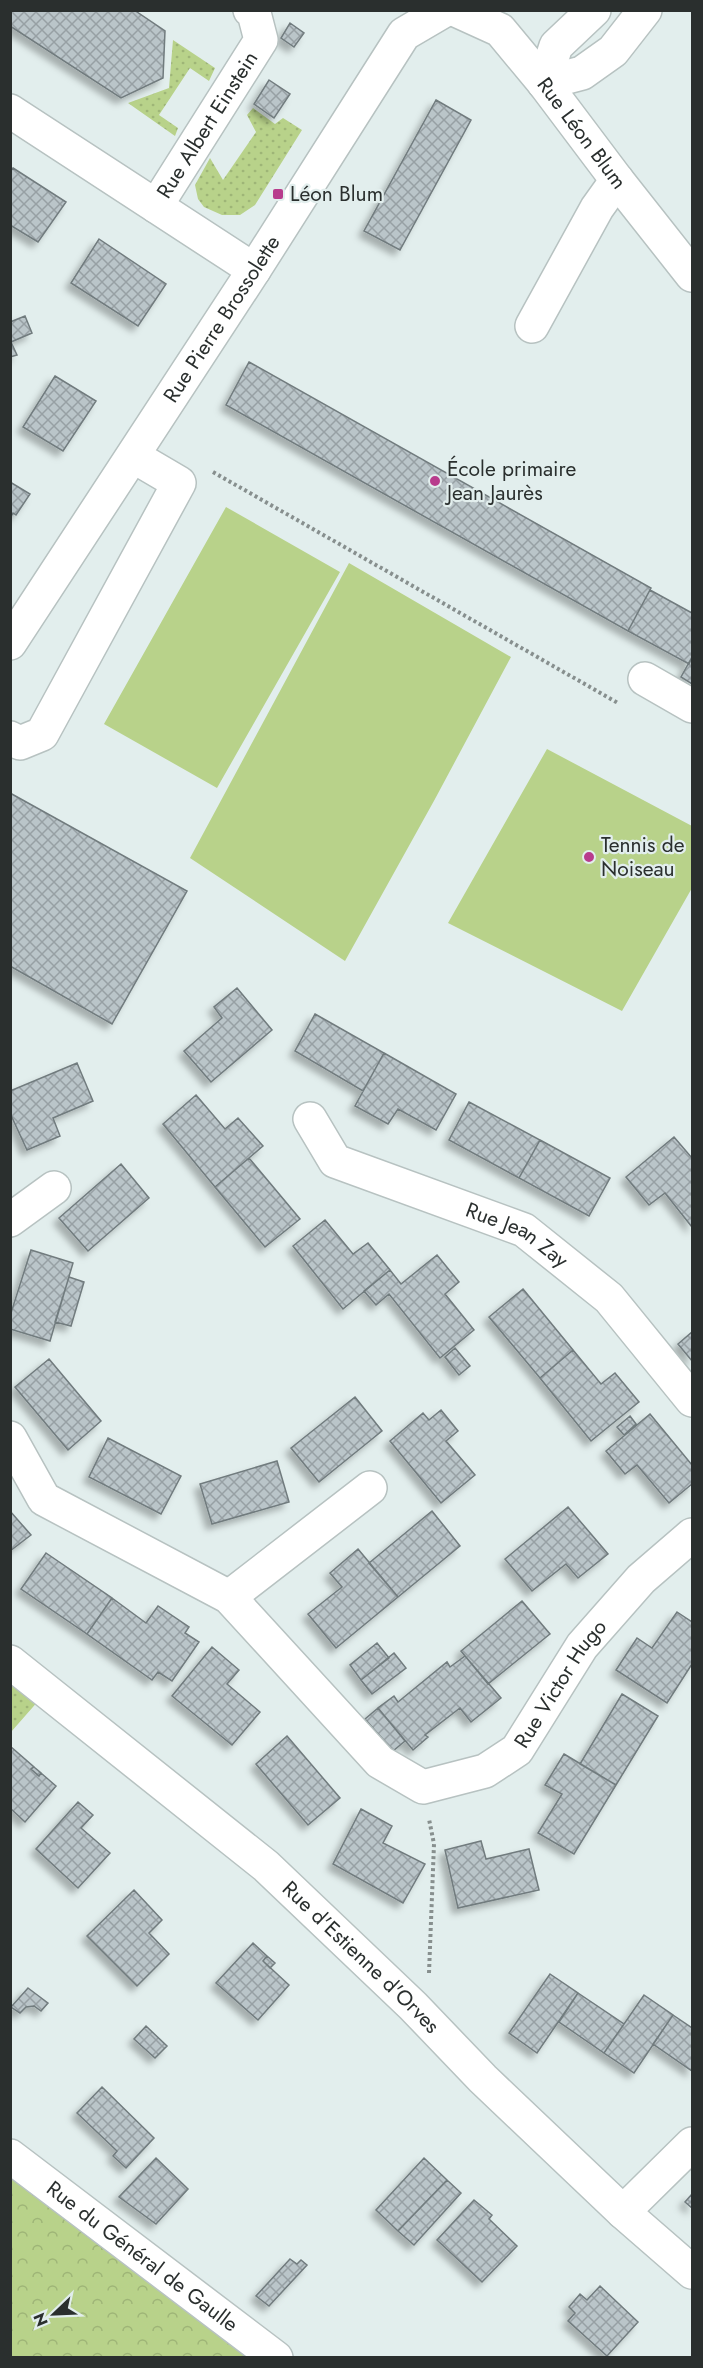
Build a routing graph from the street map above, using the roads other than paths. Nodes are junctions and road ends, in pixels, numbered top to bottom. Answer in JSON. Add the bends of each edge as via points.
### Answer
{"nodes":[{"id":1,"x":250,"y":10,"type":"edge"},
{"id":2,"x":445,"y":10,"type":"edge"},
{"id":3,"x":456,"y":10,"type":"edge"},
{"id":4,"x":594,"y":10,"type":"edge"},
{"id":5,"x":645,"y":10,"type":"edge"},
{"id":6,"x":544,"y":83,"type":"junction"},
{"id":7,"x":10,"y":111,"type":"edge"},
{"id":8,"x":617,"y":180,"type":"junction"},
{"id":9,"x":156,"y":206,"type":"junction"},
{"id":10,"x":254,"y":270,"type":"junction"},
{"id":11,"x":693,"y":275,"type":"edge"},
{"id":12,"x":532,"y":326,"type":"dead end"},
{"id":13,"x":133,"y":456,"type":"junction"},
{"id":14,"x":10,"y":643,"type":"edge"},
{"id":15,"x":645,"y":679,"type":"dead end"},
{"id":16,"x":693,"y":706,"type":"edge"},
{"id":17,"x":10,"y":738,"type":"edge"},
{"id":18,"x":310,"y":1119,"type":"dead end"},
{"id":19,"x":54,"y":1188,"type":"dead end"},
{"id":20,"x":10,"y":1220,"type":"edge"},
{"id":21,"x":693,"y":1400,"type":"edge"},
{"id":22,"x":10,"y":1438,"type":"edge"},
{"id":23,"x":369,"y":1488,"type":"dead end"},
{"id":24,"x":693,"y":1535,"type":"edge"},
{"id":25,"x":229,"y":1597,"type":"junction"},
{"id":26,"x":10,"y":1662,"type":"edge"},
{"id":27,"x":693,"y":2144,"type":"edge"},
{"id":28,"x":10,"y":2156,"type":"edge"},
{"id":29,"x":623,"y":2212,"type":"junction"},
{"id":30,"x":693,"y":2272,"type":"edge"},
{"id":31,"x":276,"y":2358,"type":"edge"}],
"edges":[{"from":1,"to":9,"type":"street","name":"Rue Albert Einstein","via":[[261,40]]},
{"from":2,"to":10,"type":"street","name":"Rue Pierre Brossolette","via":[[404,34]]},
{"from":3,"to":6,"type":"street","name":"Rue Léon Blum","via":[[500,30]]},
{"from":4,"to":6,"type":"street","via":[[556,46]]},
{"from":5,"to":6,"type":"street","via":[[613,51],[582,73]]},
{"from":6,"to":8,"type":"street","name":"Rue Léon Blum"},
{"from":7,"to":9,"type":"street"},
{"from":8,"to":11,"type":"street","name":"Rue Léon Blum"},
{"from":8,"to":12,"type":"street","via":[[597,208]]},
{"from":9,"to":10,"type":"street"},
{"from":10,"to":13,"type":"street","name":"Rue Pierre Brossolette"},
{"from":13,"to":14,"type":"street","name":"Rue Pierre Brossolette"},
{"from":13,"to":17,"type":"street","via":[[179,483],[42,735],[20,743]]},
{"from":15,"to":16,"type":"street"},
{"from":18,"to":21,"type":"street","name":"Rue Jean Zay","via":[[335,1161],[524,1230],[609,1298]]},
{"from":19,"to":20,"type":"street"},
{"from":22,"to":25,"type":"street","via":[[44,1499]]},
{"from":23,"to":25,"type":"street"},
{"from":24,"to":25,"type":"street","name":"Rue Victor Hugo","via":[[641,1579],[582,1646],[517,1750],[485,1771],[423,1786],[380,1762]]},
{"from":26,"to":29,"type":"street","name":"Rue d'Estienne d'Orves","via":[[266,1866]]},
{"from":27,"to":29,"type":"street"},
{"from":28,"to":31,"type":"street","name":"Rue du Général de Gaulle"},
{"from":29,"to":30,"type":"street","name":"Rue d'Estienne d'Orves"}]}
